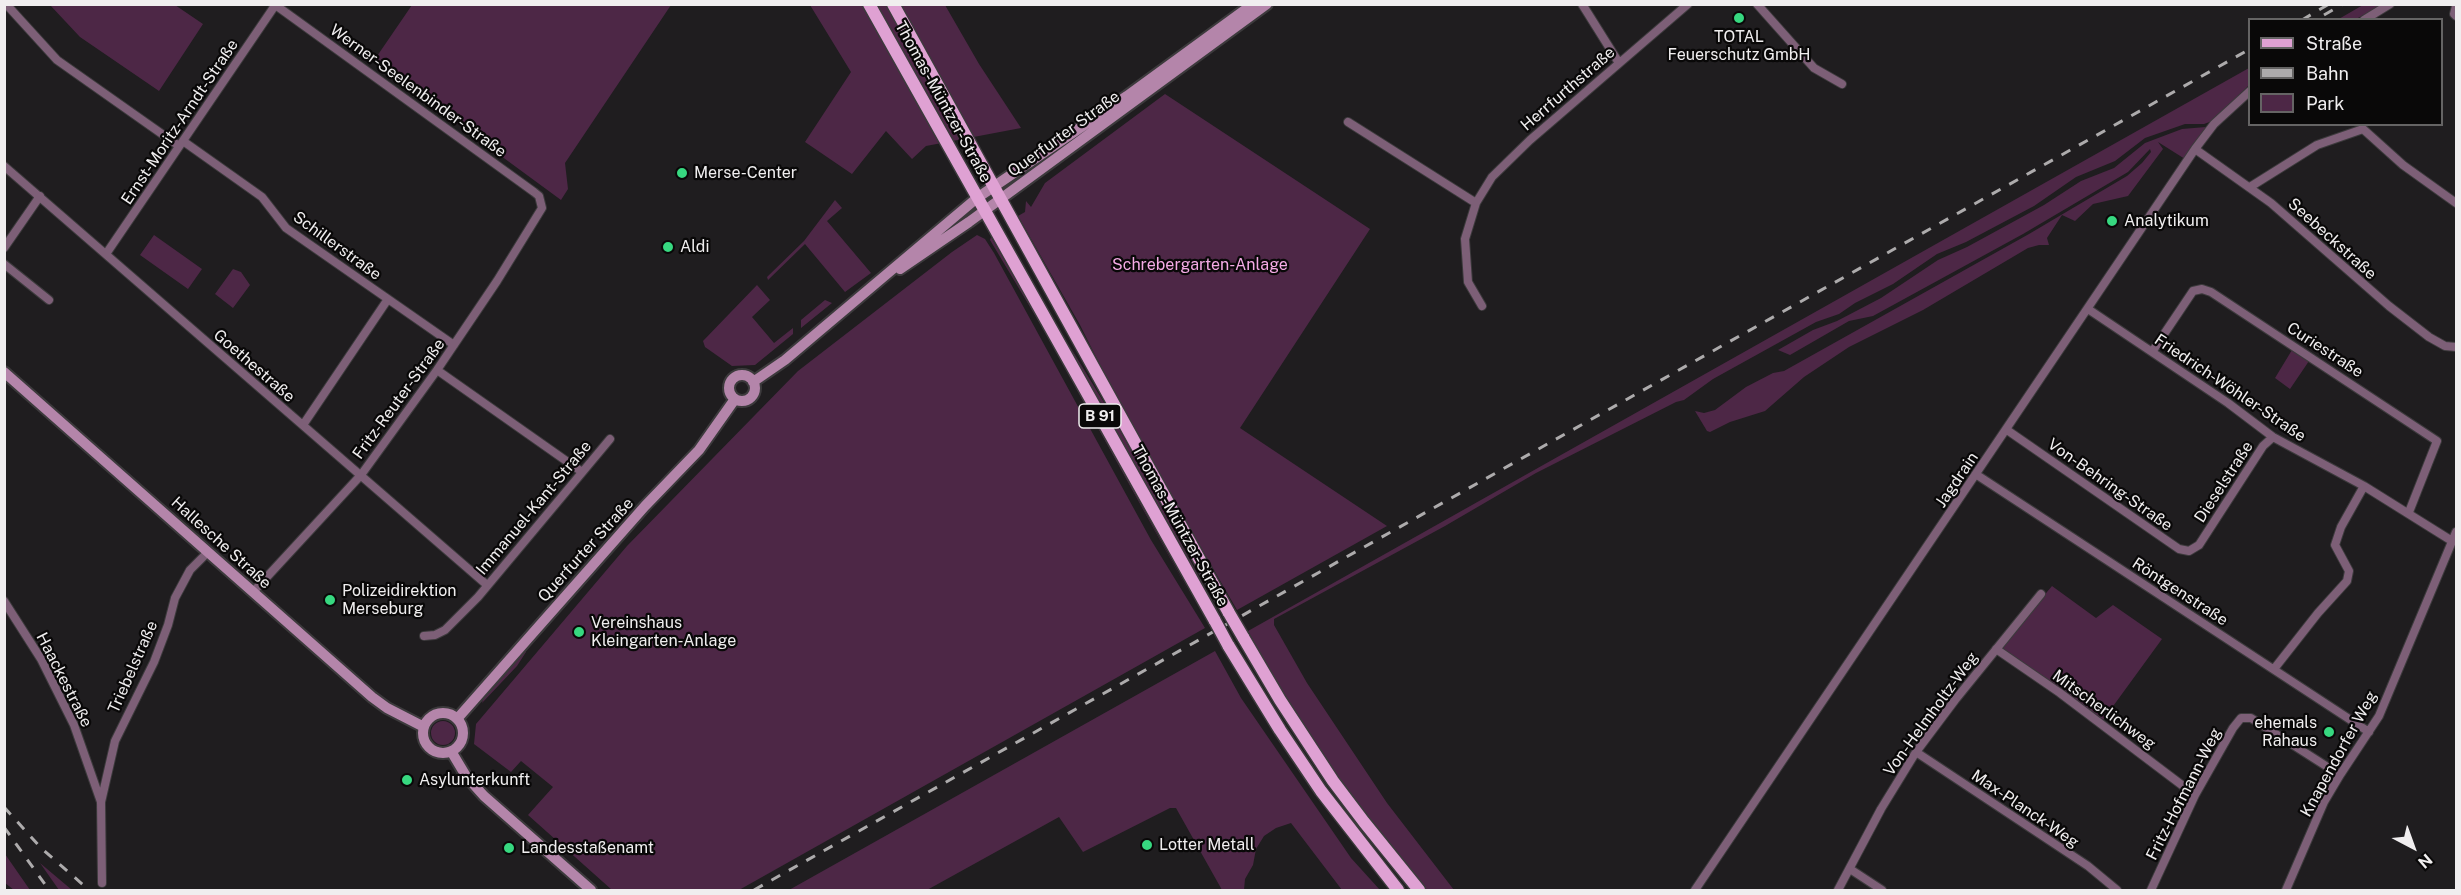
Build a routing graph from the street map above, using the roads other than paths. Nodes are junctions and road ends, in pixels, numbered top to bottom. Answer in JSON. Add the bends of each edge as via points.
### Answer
{"nodes":[{"id":1,"x":6,"y":4,"type":"edge"},
{"id":2,"x":869,"y":4,"type":"edge"},
{"id":3,"x":893,"y":4,"type":"edge"},
{"id":4,"x":1253,"y":4,"type":"edge"},
{"id":5,"x":1267,"y":4,"type":"edge"},
{"id":6,"x":1582,"y":4,"type":"edge"},
{"id":7,"x":1688,"y":4,"type":"edge"},
{"id":8,"x":1757,"y":4,"type":"edge"},
{"id":9,"x":2390,"y":4,"type":"edge"},
{"id":10,"x":275,"y":5,"type":"edge"},
{"id":11,"x":2367,"y":18,"type":"edge"},
{"id":12,"x":1619,"y":63,"type":"junction"},
{"id":13,"x":1842,"y":84,"type":"dead end"},
{"id":14,"x":2248,"y":93,"type":"edge"},
{"id":15,"x":1348,"y":122,"type":"dead end"},
{"id":16,"x":181,"y":144,"type":"junction"},
{"id":17,"x":2195,"y":149,"type":"junction"},
{"id":18,"x":4,"y":166,"type":"edge"},
{"id":19,"x":994,"y":186,"type":"junction"},
{"id":20,"x":2250,"y":187,"type":"junction"},
{"id":21,"x":40,"y":196,"type":"junction"},
{"id":22,"x":977,"y":198,"type":"junction"},
{"id":23,"x":1000,"y":199,"type":"junction"},
{"id":24,"x":542,"y":203,"type":"joint"},
{"id":25,"x":1476,"y":203,"type":"junction"},
{"id":26,"x":2457,"y":203,"type":"edge"},
{"id":27,"x":985,"y":211,"type":"junction"},
{"id":28,"x":4,"y":248,"type":"edge"},
{"id":29,"x":106,"y":254,"type":"junction"},
{"id":30,"x":4,"y":264,"type":"edge"},
{"id":31,"x":875,"y":284,"type":"junction"},
{"id":32,"x":388,"y":299,"type":"junction"},
{"id":33,"x":49,"y":300,"type":"dead end"},
{"id":34,"x":1482,"y":306,"type":"dead end"},
{"id":35,"x":2088,"y":309,"type":"junction"},
{"id":36,"x":454,"y":345,"type":"junction"},
{"id":37,"x":2454,"y":347,"type":"edge"},
{"id":38,"x":2152,"y":352,"type":"junction"},
{"id":39,"x":437,"y":370,"type":"junction"},
{"id":40,"x":4,"y":372,"type":"edge"},
{"id":41,"x":753,"y":382,"type":"junction"},
{"id":42,"x":735,"y":399,"type":"junction"},
{"id":43,"x":303,"y":425,"type":"junction"},
{"id":44,"x":2007,"y":430,"type":"junction"},
{"id":45,"x":2273,"y":437,"type":"junction"},
{"id":46,"x":610,"y":439,"type":"dead end"},
{"id":47,"x":582,"y":472,"type":"junction"},
{"id":48,"x":361,"y":475,"type":"junction"},
{"id":49,"x":1977,"y":475,"type":"junction"},
{"id":50,"x":2364,"y":486,"type":"junction"},
{"id":51,"x":2409,"y":512,"type":"junction"},
{"id":52,"x":2457,"y":532,"type":"edge"},
{"id":53,"x":2452,"y":541,"type":"junction"},
{"id":54,"x":2199,"y":545,"type":"joint"},
{"id":55,"x":208,"y":552,"type":"junction"},
{"id":56,"x":487,"y":585,"type":"junction"},
{"id":57,"x":253,"y":592,"type":"junction"},
{"id":58,"x":2041,"y":594,"type":"dead end"},
{"id":59,"x":4,"y":601,"type":"edge"},
{"id":60,"x":424,"y":636,"type":"dead end"},
{"id":61,"x":1996,"y":649,"type":"junction"},
{"id":62,"x":2274,"y":669,"type":"junction"},
{"id":63,"x":457,"y":719,"type":"junction"},
{"id":64,"x":424,"y":727,"type":"junction"},
{"id":65,"x":2368,"y":732,"type":"junction"},
{"id":66,"x":451,"y":751,"type":"junction"},
{"id":67,"x":1916,"y":752,"type":"junction"},
{"id":68,"x":2340,"y":775,"type":"junction"},
{"id":69,"x":2194,"y":795,"type":"junction"},
{"id":70,"x":101,"y":802,"type":"junction"},
{"id":71,"x":1850,"y":869,"type":"junction"},
{"id":72,"x":102,"y":882,"type":"dead end"},
{"id":73,"x":591,"y":891,"type":"edge"},
{"id":74,"x":1398,"y":891,"type":"edge"},
{"id":75,"x":1419,"y":891,"type":"edge"},
{"id":76,"x":1695,"y":891,"type":"edge"},
{"id":77,"x":1838,"y":891,"type":"edge"},
{"id":78,"x":1882,"y":891,"type":"edge"},
{"id":79,"x":2118,"y":891,"type":"edge"},
{"id":80,"x":2151,"y":891,"type":"edge"},
{"id":81,"x":2286,"y":891,"type":"edge"}],
"edges":[{"from":1,"to":16,"type":"street","name":"Schillerstraße","via":[[57,60]]},
{"from":2,"to":22,"type":"main road","name":"Thomas-Müntzer-Straße","number":"B 91"},
{"from":3,"to":19,"type":"main road","name":"Thomas-Müntzer-Straße","number":"B 91"},
{"from":4,"to":19,"type":"main road","name":"Querfurter Straße"},
{"from":5,"to":23,"type":"main road","name":"Querfurter Straße"},
{"from":6,"to":12,"type":"street"},
{"from":7,"to":12,"type":"street","name":"Herrfurthstraße"},
{"from":8,"to":13,"type":"street","via":[[1814,68]]},
{"from":9,"to":11,"type":"street"},
{"from":10,"to":16,"type":"street","name":"Ernst-Moritz-Arndt-Straße"},
{"from":10,"to":24,"type":"street","name":"Werner-Seelenbinder-Straße","via":[[534,192]]},
{"from":12,"to":25,"type":"street","name":"Herrfurthstraße","via":[[1512,155]]},
{"from":14,"to":17,"type":"street","name":"Jagdrain","via":[[2214,124]]},
{"from":15,"to":25,"type":"street"},
{"from":16,"to":29,"type":"street","name":"Ernst-Moritz-Arndt-Straße"},
{"from":16,"to":32,"type":"street","name":"Schillerstraße","via":[[262,197],[286,228]]},
{"from":17,"to":20,"type":"street","name":"Seebeckstraße"},
{"from":17,"to":35,"type":"street","name":"Jagdrain"},
{"from":18,"to":21,"type":"street","name":"Goethestraße"},
{"from":19,"to":22,"type":"main road","name":"Querfurter Straße"},
{"from":19,"to":23,"type":"main road","name":"Thomas-Müntzer-Straße","number":"B 91"},
{"from":20,"to":26,"type":"street","via":[[2317,145],[2363,129],[2403,165]]},
{"from":20,"to":37,"type":"street","name":"Seebeckstraße","via":[[2389,306],[2429,337]]},
{"from":21,"to":28,"type":"street"},
{"from":21,"to":29,"type":"street","name":"Goethestraße"},
{"from":22,"to":27,"type":"main road","name":"Thomas-Müntzer-Straße","number":"B 91"},
{"from":22,"to":31,"type":"main road","name":"Querfurter Straße"},
{"from":23,"to":27,"type":"main road","name":"Querfurter Straße"},
{"from":23,"to":75,"type":"main road","name":"Thomas-Müntzer-Straße","number":"B 91","bridge":true,"via":[[1243,637],[1328,773]]},
{"from":24,"to":36,"type":"street","name":"Fritz-Reuter-Straße","via":[[538,216]]},
{"from":25,"to":34,"type":"street","name":"Herrfurthstraße","via":[[1465,239],[1465,263],[1468,282]]},
{"from":27,"to":31,"type":"main road","name":"Querfurter Straße"},
{"from":27,"to":74,"type":"main road","name":"Thomas-Müntzer-Straße","number":"B 91","bridge":true,"via":[[1228,645],[1321,791]]},
{"from":29,"to":43,"type":"street","name":"Goethestraße"},
{"from":30,"to":33,"type":"street"},
{"from":31,"to":41,"type":"main road","name":"Querfurter Straße"},
{"from":32,"to":36,"type":"street","name":"Schillerstraße"},
{"from":32,"to":43,"type":"street"},
{"from":35,"to":38,"type":"street","name":"Friedrich-Wöhler-Straße"},
{"from":35,"to":44,"type":"street","name":"Jagdrain"},
{"from":36,"to":39,"type":"street","name":"Fritz-Reuter-Straße"},
{"from":38,"to":45,"type":"street","name":"Friedrich-Wöhler-Straße"},
{"from":38,"to":51,"type":"street","name":"Curiestraße","via":[[2193,291],[2211,292],[2437,441]]},
{"from":39,"to":47,"type":"street"},
{"from":39,"to":48,"type":"street","name":"Fritz-Reuter-Straße"},
{"from":40,"to":55,"type":"main road","name":"Hallesche Straße"},
{"from":41,"to":42,"type":"main road","via":[[752,396],[746,401]]},
{"from":41,"to":42,"type":"main road","via":[[746,376],[733,378],[729,390]]},
{"from":42,"to":63,"type":"main road","name":"Querfurter Straße","via":[[699,450]]},
{"from":43,"to":48,"type":"street","name":"Goethestraße"},
{"from":44,"to":49,"type":"street","name":"Jagdrain"},
{"from":44,"to":54,"type":"street","name":"Von-Behring-Straße","via":[[2179,549],[2189,551]]},
{"from":45,"to":50,"type":"street","name":"Friedrich-Wöhler-Straße"},
{"from":45,"to":54,"type":"street","name":"Dieselstraße"},
{"from":46,"to":47,"type":"street","name":"Immanuel-Kant-Straße"},
{"from":47,"to":56,"type":"street","name":"Immanuel-Kant-Straße"},
{"from":48,"to":56,"type":"street","name":"Goethestraße"},
{"from":48,"to":57,"type":"street","name":"Fritz-Reuter-Straße"},
{"from":49,"to":62,"type":"street","name":"Röntgenstraße"},
{"from":49,"to":76,"type":"street","name":"Jagdrain"},
{"from":50,"to":51,"type":"street","name":"Friedrich-Wöhler-Straße"},
{"from":50,"to":62,"type":"street","via":[[2335,545],[2349,571],[2347,581]]},
{"from":51,"to":53,"type":"street","name":"Friedrich-Wöhler-Straße"},
{"from":52,"to":53,"type":"street","name":"Knapendorfer Weg"},
{"from":53,"to":65,"type":"street","name":"Knapendorfer Weg","via":[[2379,716]]},
{"from":55,"to":57,"type":"main road","name":"Hallesche Straße"},
{"from":55,"to":70,"type":"street","name":"Triebelstraße","via":[[190,570],[175,598],[154,662],[116,741]]},
{"from":56,"to":60,"type":"street","name":"Immanuel-Kant-Straße","via":[[445,630]]},
{"from":57,"to":64,"type":"main road","name":"Hallesche Straße","via":[[372,697]]},
{"from":58,"to":61,"type":"street","name":"Von-Helmholtz-Weg"},
{"from":59,"to":70,"type":"street","name":"Haackestraße","via":[[41,659],[74,724]]},
{"from":61,"to":67,"type":"street","name":"Von-Helmholtz-Weg"},
{"from":61,"to":69,"type":"street","name":"Mitscherlichweg"},
{"from":62,"to":65,"type":"street","name":"Röntgenstraße"},
{"from":63,"to":64,"type":"main road","via":[[449,714],[436,714]]},
{"from":63,"to":66,"type":"main road","via":[[462,734],[460,743]]},
{"from":64,"to":66,"type":"main road","via":[[424,738],[430,748]]},
{"from":65,"to":68,"type":"street","name":"Knapendorfer Weg"},
{"from":66,"to":73,"type":"main road","via":[[484,796]]},
{"from":67,"to":71,"type":"street","name":"Von-Helmholtz-Weg"},
{"from":67,"to":79,"type":"street","name":"Max-Planck-Weg","via":[[2088,866]]},
{"from":68,"to":69,"type":"street","name":"Fritz-Hofmann-Weg","via":[[2251,718],[2241,718]]},
{"from":68,"to":81,"type":"street","name":"Knapendorfer Weg","via":[[2324,802]]},
{"from":69,"to":80,"type":"street","name":"Fritz-Hofmann-Weg"},
{"from":70,"to":72,"type":"street","name":"Haackestraße"},
{"from":71,"to":77,"type":"street","name":"Von-Helmholtz-Weg"},
{"from":71,"to":78,"type":"street"}]}
